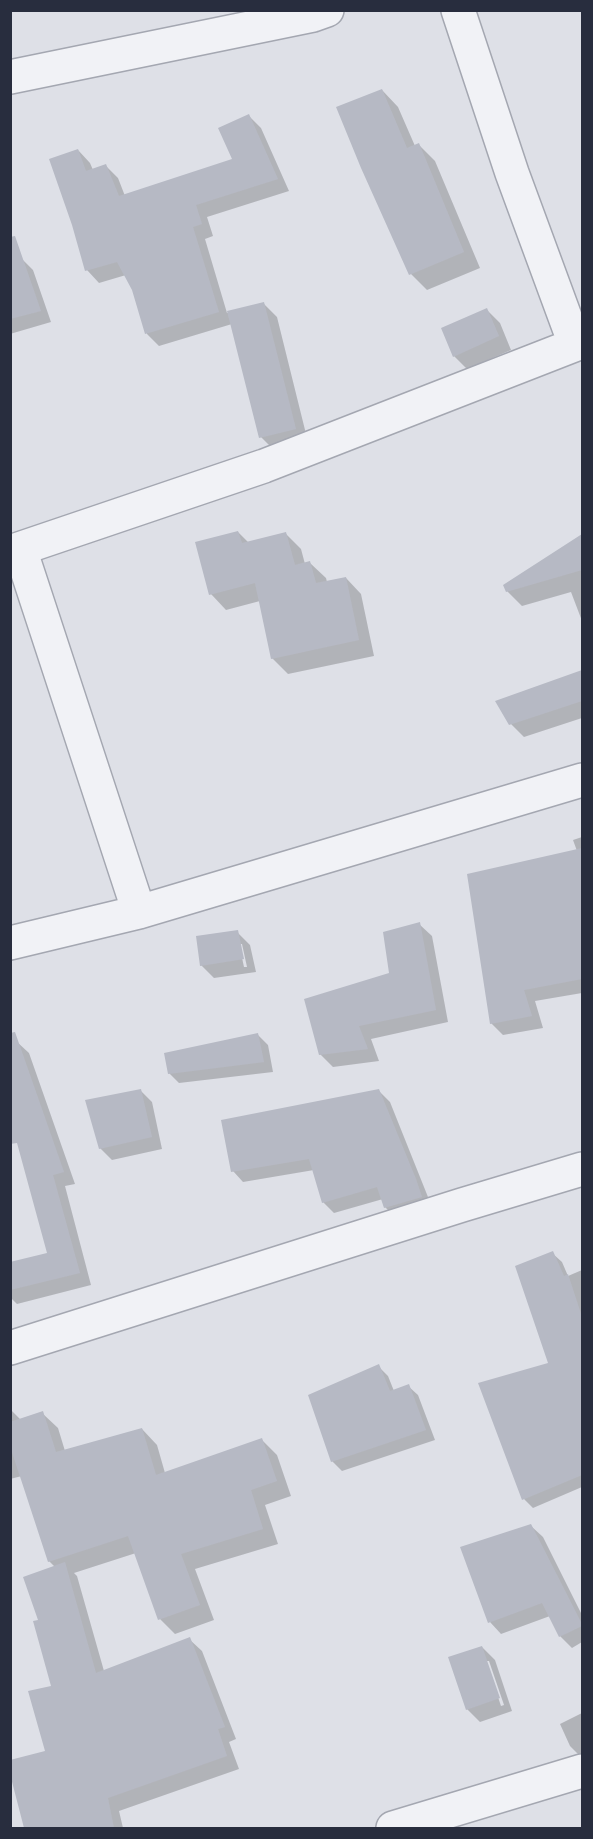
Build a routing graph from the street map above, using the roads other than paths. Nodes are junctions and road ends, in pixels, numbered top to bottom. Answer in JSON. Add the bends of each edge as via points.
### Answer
{"nodes":[{"id":1,"x":327,"y":10,"type":"edge"},
{"id":2,"x":458,"y":10,"type":"edge"},
{"id":3,"x":10,"y":77,"type":"edge"},
{"id":4,"x":578,"y":343,"type":"edge"},
{"id":5,"x":15,"y":550,"type":"edge"},
{"id":6,"x":582,"y":780,"type":"edge"},
{"id":7,"x":139,"y":912,"type":"junction"},
{"id":8,"x":10,"y":943,"type":"edge"},
{"id":9,"x":582,"y":1169,"type":"edge"},
{"id":10,"x":10,"y":1348,"type":"edge"},
{"id":11,"x":582,"y":1772,"type":"edge"},
{"id":12,"x":393,"y":1828,"type":"edge"}],
"edges":[{"from":1,"to":3,"type":"street"},
{"from":2,"to":4,"type":"street","via":[[512,173]]},
{"from":4,"to":5,"type":"street","via":[[264,466]]},
{"from":5,"to":7,"type":"street"},
{"from":6,"to":7,"type":"street"},
{"from":7,"to":8,"type":"street"},
{"from":9,"to":10,"type":"street"},
{"from":11,"to":12,"type":"street"}]}
